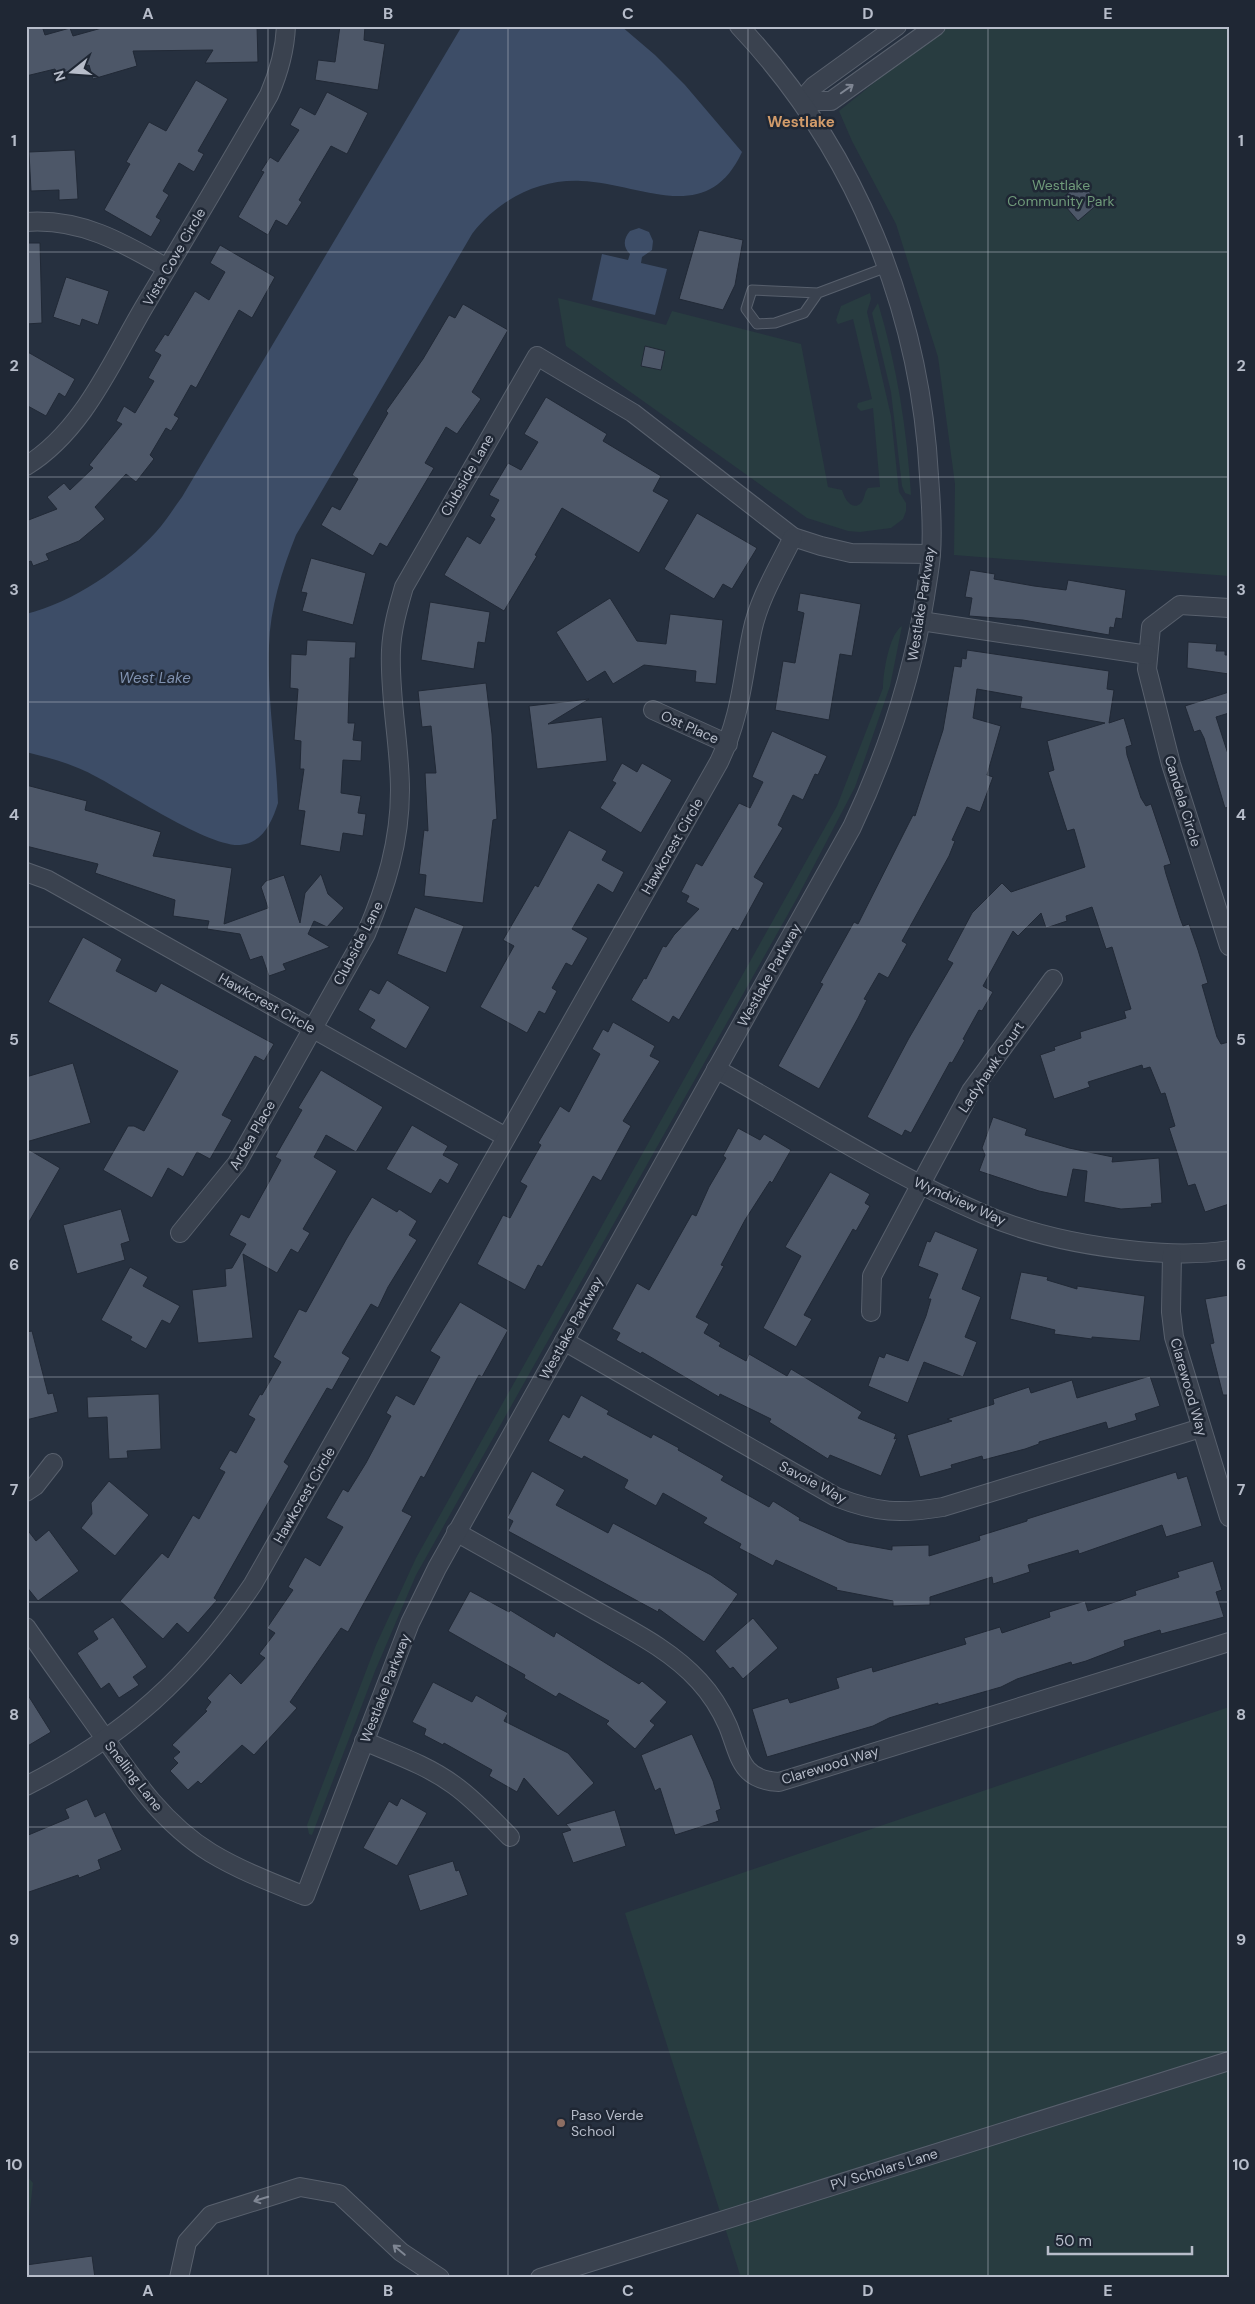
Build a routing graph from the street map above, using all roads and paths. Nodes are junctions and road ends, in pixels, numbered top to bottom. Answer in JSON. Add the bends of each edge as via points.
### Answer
{"nodes":[{"id":1,"x":286,"y":26,"type":"edge"},
{"id":2,"x":739,"y":26,"type":"edge"},
{"id":3,"x":897,"y":26,"type":"edge"},
{"id":4,"x":936,"y":26,"type":"edge"},
{"id":5,"x":801,"y":101,"type":"junction"},
{"id":6,"x":26,"y":222,"type":"edge"},
{"id":7,"x":888,"y":267,"type":"junction"},
{"id":8,"x":168,"y":268,"type":"junction"},
{"id":9,"x":818,"y":293,"type":"junction"},
{"id":10,"x":26,"y":466,"type":"edge"},
{"id":11,"x":793,"y":537,"type":"junction"},
{"id":12,"x":931,"y":554,"type":"junction"},
{"id":13,"x":1229,"y":608,"type":"edge"},
{"id":14,"x":921,"y":621,"type":"junction"},
{"id":15,"x":1148,"y":655,"type":"junction"},
{"id":16,"x":653,"y":710,"type":"dead end"},
{"id":17,"x":728,"y":744,"type":"junction"},
{"id":18,"x":26,"y":872,"type":"edge"},
{"id":19,"x":1229,"y":946,"type":"edge"},
{"id":20,"x":1053,"y":980,"type":"dead end"},
{"id":21,"x":313,"y":1029,"type":"junction"},
{"id":22,"x":716,"y":1069,"type":"junction"},
{"id":23,"x":506,"y":1137,"type":"junction"},
{"id":24,"x":920,"y":1184,"type":"junction"},
{"id":25,"x":180,"y":1233,"type":"dead end"},
{"id":26,"x":1229,"y":1250,"type":"edge"},
{"id":27,"x":1172,"y":1254,"type":"junction"},
{"id":28,"x":871,"y":1312,"type":"dead end"},
{"id":29,"x":564,"y":1341,"type":"junction"},
{"id":30,"x":1201,"y":1428,"type":"junction"},
{"id":31,"x":53,"y":1463,"type":"dead end"},
{"id":32,"x":26,"y":1492,"type":"edge"},
{"id":33,"x":1229,"y":1517,"type":"edge"},
{"id":34,"x":456,"y":1532,"type":"junction"},
{"id":35,"x":26,"y":1627,"type":"edge"},
{"id":36,"x":1229,"y":1642,"type":"edge"},
{"id":37,"x":106,"y":1740,"type":"junction"},
{"id":38,"x":364,"y":1741,"type":"junction"},
{"id":39,"x":26,"y":1786,"type":"edge"},
{"id":40,"x":510,"y":1837,"type":"dead end"},
{"id":41,"x":305,"y":1896,"type":"joint"},
{"id":42,"x":1229,"y":2061,"type":"edge"},
{"id":43,"x":179,"y":2278,"type":"edge"},
{"id":44,"x":440,"y":2278,"type":"edge"},
{"id":45,"x":540,"y":2278,"type":"edge"}],
"edges":[{"from":1,"to":8,"type":"street","name":"Vista Cove Circle","via":[[281,64],[269,95]]},
{"from":2,"to":5,"type":"street","name":"Westlake Parkway"},
{"from":3,"to":5,"type":"street","via":[[814,86]]},
{"from":5,"to":4,"type":"street","one_way":true,"via":[[831,101]]},
{"from":5,"to":7,"type":"street","name":"Westlake Parkway","via":[[845,171]]},
{"from":6,"to":8,"type":"street","via":[[64,223],[89,228]]},
{"from":7,"to":9,"type":"lane"},
{"from":7,"to":12,"type":"street","name":"Westlake Parkway","via":[[918,377],[927,438]]},
{"from":8,"to":10,"type":"street","name":"Vista Cove Circle","via":[[80,415],[60,440]]},
{"from":9,"to":9,"type":"lane","via":[[804,313],[775,322],[757,324],[746,309],[752,290]]},
{"from":11,"to":12,"type":"street","name":"Clubside Lane","via":[[851,553]]},
{"from":11,"to":17,"type":"street","name":"Hawkcrest Circle","via":[[762,597],[752,631],[738,714]]},
{"from":11,"to":21,"type":"street","name":"Clubside Lane","via":[[633,413],[537,356],[404,587],[394,622],[391,649],[400,790],[392,864],[366,934]]},
{"from":12,"to":14,"type":"street","name":"Westlake Parkway"},
{"from":13,"to":15,"type":"street","name":"Candela Circle","via":[[1180,604],[1151,627]]},
{"from":14,"to":15,"type":"street"},
{"from":14,"to":22,"type":"street","name":"Westlake Parkway","via":[[895,726],[878,772],[852,827]]},
{"from":15,"to":19,"type":"street","name":"Candela Circle","via":[[1147,669],[1171,764]]},
{"from":16,"to":17,"type":"street","name":"Ost Place"},
{"from":17,"to":23,"type":"street","name":"Hawkcrest Circle"},
{"from":18,"to":21,"type":"street","name":"Hawkcrest Circle","via":[[48,880]]},
{"from":20,"to":24,"type":"street","name":"Ladyhawk Court","via":[[971,1091]]},
{"from":21,"to":23,"type":"street","name":"Hawkcrest Circle"},
{"from":21,"to":25,"type":"street","name":"Ardea Place","via":[[237,1163]]},
{"from":22,"to":24,"type":"street","name":"Wyndview Way"},
{"from":22,"to":29,"type":"street","name":"Westlake Parkway"},
{"from":23,"to":37,"type":"street","name":"Hawkcrest Circle","via":[[248,1592],[198,1658],[165,1692]]},
{"from":24,"to":27,"type":"street","name":"Wyndview Way","via":[[1027,1230],[1082,1244]]},
{"from":24,"to":28,"type":"street","name":"Ladyhawk Court","via":[[872,1276]]},
{"from":26,"to":27,"type":"street","name":"Wyndview Way"},
{"from":27,"to":30,"type":"street","name":"Clarewood Way","via":[[1174,1338]]},
{"from":29,"to":30,"type":"street","name":"Savoie Way","via":[[836,1497],[865,1508],[891,1512],[943,1507]]},
{"from":29,"to":34,"type":"street","name":"Westlake Parkway"},
{"from":30,"to":33,"type":"street","name":"Clarewood Way"},
{"from":31,"to":32,"type":"street"},
{"from":34,"to":36,"type":"street","name":"Clarewood Way","via":[[674,1657],[715,1702],[744,1767],[765,1781],[779,1782]]},
{"from":34,"to":38,"type":"street","name":"Westlake Parkway","via":[[410,1624]]},
{"from":35,"to":37,"type":"street","name":"Snelling Lane"},
{"from":37,"to":39,"type":"street","name":"Hawkcrest Circle","via":[[61,1769]]},
{"from":37,"to":41,"type":"street","name":"Snelling Lane","via":[[154,1804],[186,1834],[246,1872]]},
{"from":38,"to":40,"type":"street","via":[[423,1766],[453,1784]]},
{"from":38,"to":41,"type":"street","name":"Westlake Parkway"},
{"from":42,"to":45,"type":"street","name":"PV Scholars Lane"},
{"from":44,"to":43,"type":"street","one_way":true,"via":[[401,2252],[339,2194],[300,2187],[211,2215],[187,2242]]}]}
